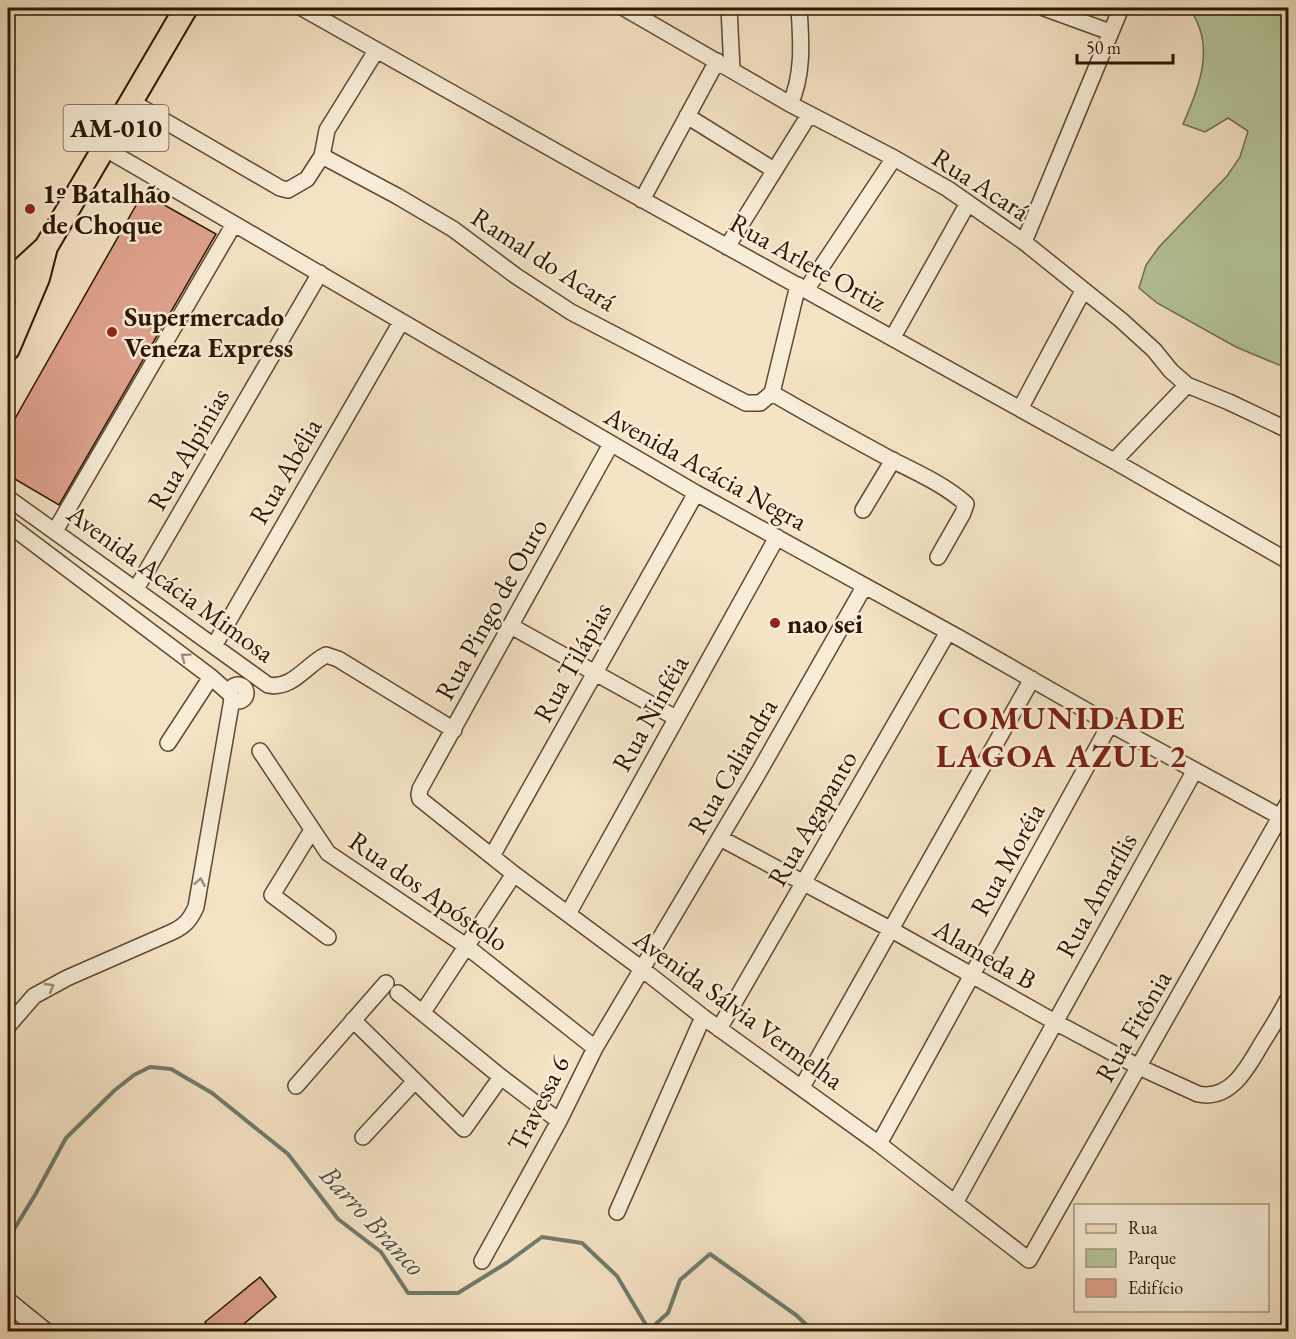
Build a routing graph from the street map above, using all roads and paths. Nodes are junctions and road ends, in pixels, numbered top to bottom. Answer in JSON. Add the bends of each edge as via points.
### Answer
{"nodes":[{"id":1,"x":186,"y":8,"type":"edge"},
{"id":2,"x":302,"y":8,"type":"edge"},
{"id":3,"x":624,"y":8,"type":"edge"},
{"id":4,"x":729,"y":8,"type":"edge"},
{"id":5,"x":799,"y":8,"type":"edge"},
{"id":6,"x":1044,"y":8,"type":"edge"},
{"id":7,"x":1121,"y":8,"type":"edge"},
{"id":8,"x":1110,"y":32,"type":"junction"},
{"id":9,"x":376,"y":51,"type":"junction"},
{"id":10,"x":717,"y":61,"type":"junction"},
{"id":11,"x":732,"y":70,"type":"junction"},
{"id":12,"x":132,"y":102,"type":"junction"},
{"id":13,"x":789,"y":104,"type":"junction"},
{"id":14,"x":809,"y":115,"type":"junction"},
{"id":15,"x":687,"y":116,"type":"junction"},
{"id":16,"x":104,"y":148,"type":"junction"},
{"id":17,"x":322,"y":156,"type":"junction"},
{"id":18,"x":894,"y":158,"type":"junction"},
{"id":19,"x":774,"y":170,"type":"junction"},
{"id":20,"x":642,"y":200,"type":"junction"},
{"id":21,"x":968,"y":203,"type":"junction"},
{"id":22,"x":234,"y":224,"type":"junction"},
{"id":23,"x":1024,"y":242,"type":"junction"},
{"id":24,"x":46,"y":247,"type":"junction"},
{"id":25,"x":727,"y":247,"type":"junction"},
{"id":26,"x":320,"y":273,"type":"junction"},
{"id":27,"x":802,"y":288,"type":"junction"},
{"id":28,"x":1083,"y":291,"type":"junction"},
{"id":29,"x":8,"y":294,"type":"edge"},
{"id":30,"x":401,"y":322,"type":"junction"},
{"id":31,"x":892,"y":337,"type":"junction"},
{"id":32,"x":8,"y":349,"type":"edge"},
{"id":33,"x":1187,"y":385,"type":"junction"},
{"id":34,"x":772,"y":393,"type":"junction"},
{"id":35,"x":1020,"y":409,"type":"junction"},
{"id":36,"x":1288,"y":430,"type":"edge"},
{"id":37,"x":611,"y":444,"type":"junction"},
{"id":38,"x":892,"y":460,"type":"junction"},
{"id":39,"x":1114,"y":461,"type":"junction"},
{"id":40,"x":696,"y":493,"type":"junction"},
{"id":41,"x":8,"y":498,"type":"edge"},
{"id":42,"x":863,"y":510,"type":"dead end"},
{"id":43,"x":8,"y":524,"type":"edge"},
{"id":44,"x":55,"y":531,"type":"junction"},
{"id":45,"x":777,"y":537,"type":"junction"},
{"id":46,"x":938,"y":557,"type":"dead end"},
{"id":47,"x":1288,"y":561,"type":"edge"},
{"id":48,"x":864,"y":587,"type":"junction"},
{"id":49,"x":136,"y":589,"type":"junction"},
{"id":50,"x":511,"y":626,"type":"junction"},
{"id":51,"x":948,"y":632,"type":"junction"},
{"id":52,"x":214,"y":646,"type":"junction"},
{"id":53,"x":594,"y":673,"type":"junction"},
{"id":54,"x":211,"y":677,"type":"junction"},
{"id":55,"x":1032,"y":679,"type":"junction"},
{"id":56,"x":676,"y":718,"type":"junction"},
{"id":57,"x":1110,"y":724,"type":"junction"},
{"id":58,"x":454,"y":730,"type":"junction"},
{"id":59,"x":168,"y":742,"type":"dead end"},
{"id":60,"x":260,"y":751,"type":"dead end"},
{"id":61,"x":1195,"y":770,"type":"junction"},
{"id":62,"x":420,"y":799,"type":"joint"},
{"id":63,"x":1288,"y":803,"type":"edge"},
{"id":64,"x":1284,"y":819,"type":"edge"},
{"id":65,"x":312,"y":830,"type":"junction"},
{"id":66,"x":720,"y":838,"type":"junction"},
{"id":67,"x":492,"y":856,"type":"junction"},
{"id":68,"x":514,"y":874,"type":"junction"},
{"id":69,"x":804,"y":884,"type":"junction"},
{"id":70,"x":568,"y":914,"type":"junction"},
{"id":71,"x":890,"y":929,"type":"junction"},
{"id":72,"x":328,"y":937,"type":"dead end"},
{"id":73,"x":466,"y":946,"type":"junction"},
{"id":74,"x":642,"y":969,"type":"junction"},
{"id":75,"x":972,"y":976,"type":"junction"},
{"id":76,"x":1288,"y":999,"type":"edge"},
{"id":77,"x":423,"y":1012,"type":"junction"},
{"id":78,"x":702,"y":1017,"type":"junction"},
{"id":79,"x":353,"y":1020,"type":"junction"},
{"id":80,"x":1055,"y":1022,"type":"junction"},
{"id":81,"x":8,"y":1026,"type":"edge"},
{"id":82,"x":719,"y":1029,"type":"junction"},
{"id":83,"x":595,"y":1048,"type":"junction"},
{"id":84,"x":1139,"y":1067,"type":"junction"},
{"id":85,"x":501,"y":1077,"type":"junction"},
{"id":86,"x":415,"y":1081,"type":"junction"},
{"id":87,"x":296,"y":1086,"type":"dead end"},
{"id":88,"x":802,"y":1087,"type":"junction"},
{"id":89,"x":559,"y":1121,"type":"junction"},
{"id":90,"x":363,"y":1137,"type":"dead end"},
{"id":91,"x":879,"y":1144,"type":"junction"},
{"id":92,"x":955,"y":1203,"type":"junction"},
{"id":93,"x":617,"y":1212,"type":"dead end"},
{"id":94,"x":1029,"y":1260,"type":"joint"},
{"id":95,"x":482,"y":1261,"type":"dead end"},
{"id":96,"x":8,"y":1302,"type":"edge"},
{"id":97,"x":45,"y":1332,"type":"edge"}],
"edges":[{"from":1,"to":12,"type":"main road","number":"AM-010"},
{"from":2,"to":9,"type":"street","name":"Rua Arlete Ortiz"},
{"from":3,"to":10,"type":"street","name":"Rua Acará"},
{"from":4,"to":11,"type":"street"},
{"from":5,"to":13,"type":"street","via":[[802,43],[796,87]]},
{"from":6,"to":8,"type":"street"},
{"from":7,"to":8,"type":"street"},
{"from":8,"to":23,"type":"street"},
{"from":9,"to":17,"type":"street","via":[[327,130]]},
{"from":9,"to":20,"type":"street","name":"Rua Arlete Ortiz"},
{"from":10,"to":11,"type":"street","name":"Rua Acará"},
{"from":10,"to":15,"type":"street"},
{"from":11,"to":13,"type":"street","name":"Rua Acará"},
{"from":12,"to":16,"type":"main road","number":"AM-010"},
{"from":12,"to":17,"type":"street","via":[[280,188],[288,190],[302,183]]},
{"from":13,"to":14,"type":"street","name":"Rua Acará"},
{"from":14,"to":18,"type":"street","name":"Rua Acará"},
{"from":14,"to":19,"type":"street"},
{"from":15,"to":19,"type":"street"},
{"from":15,"to":20,"type":"street"},
{"from":16,"to":22,"type":"street","name":"Avenida Acácia Negra"},
{"from":16,"to":24,"type":"main road","number":"AM-010"},
{"from":17,"to":34,"type":"street","name":"Ramal do Acará","via":[[444,224],[550,300],[618,337],[746,403],[760,403]]},
{"from":18,"to":21,"type":"street","name":"Rua Acará"},
{"from":18,"to":27,"type":"street"},
{"from":19,"to":25,"type":"street"},
{"from":20,"to":25,"type":"street","name":"Rua Arlete Ortiz"},
{"from":21,"to":23,"type":"street","name":"Rua Acará"},
{"from":21,"to":31,"type":"street"},
{"from":22,"to":26,"type":"street","name":"Avenida Acácia Negra"},
{"from":22,"to":44,"type":"street"},
{"from":23,"to":28,"type":"street","name":"Rua Acará"},
{"from":24,"to":29,"type":"main road","number":"AM-010","via":[[20,272]]},
{"from":24,"to":32,"type":"main road","number":"AM-010","via":[[38,278]]},
{"from":25,"to":27,"type":"street","name":"Rua Arlete Ortiz"},
{"from":26,"to":30,"type":"street","name":"Avenida Acácia Negra"},
{"from":26,"to":49,"type":"street","name":"Rua Alpinias"},
{"from":27,"to":31,"type":"street","name":"Rua Arlete Ortiz"},
{"from":27,"to":34,"type":"street"},
{"from":28,"to":33,"type":"street","name":"Rua Acará","via":[[1147,343]]},
{"from":28,"to":35,"type":"street"},
{"from":30,"to":37,"type":"street","name":"Avenida Acácia Negra"},
{"from":30,"to":52,"type":"street","name":"Rua Abélia"},
{"from":31,"to":35,"type":"street","name":"Rua Arlete Ortiz"},
{"from":33,"to":36,"type":"street","name":"Rua Acará"},
{"from":33,"to":39,"type":"street"},
{"from":34,"to":38,"type":"street"},
{"from":35,"to":39,"type":"street","name":"Rua Arlete Ortiz"},
{"from":37,"to":40,"type":"street","name":"Avenida Acácia Negra"},
{"from":37,"to":50,"type":"street","name":"Rua Pingo de Ouro"},
{"from":38,"to":42,"type":"street"},
{"from":38,"to":46,"type":"street","via":[[966,504]]},
{"from":39,"to":47,"type":"street","name":"Rua Arlete Ortiz"},
{"from":40,"to":45,"type":"street","name":"Avenida Acácia Negra"},
{"from":40,"to":53,"type":"street","name":"Rua Tilápias"},
{"from":41,"to":44,"type":"street","name":"Avenida Acácia Mimosa"},
{"from":54,"to":43,"type":"street","one_way":true},
{"from":44,"to":49,"type":"street","name":"Avenida Acácia Mimosa"},
{"from":45,"to":48,"type":"street","name":"Avenida Acácia Negra"},
{"from":45,"to":56,"type":"street","name":"Rua Ninféia"},
{"from":48,"to":51,"type":"street","name":"Avenida Acácia Negra"},
{"from":48,"to":66,"type":"street","name":"Rua Caliandra"},
{"from":49,"to":52,"type":"street","name":"Avenida Acácia Mimosa"},
{"from":50,"to":53,"type":"street"},
{"from":50,"to":58,"type":"street","name":"Rua Pingo de Ouro"},
{"from":51,"to":55,"type":"street","name":"Avenida Acácia Negra"},
{"from":51,"to":69,"type":"street","name":"Rua Agapanto"},
{"from":52,"to":58,"type":"street","name":"Avenida Acácia Mimosa","via":[[257,678],[277,687],[289,683],[326,655],[338,659]]},
{"from":53,"to":56,"type":"street"},
{"from":53,"to":67,"type":"street","name":"Rua Tilápias"},
{"from":54,"to":59,"type":"street"},
{"from":81,"to":54,"type":"street","one_way":true,"via":[[34,996],[183,927],[190,920],[196,907],[231,697]]},
{"from":55,"to":57,"type":"street","name":"Avenida Acácia Negra"},
{"from":55,"to":71,"type":"street"},
{"from":56,"to":70,"type":"street","name":"Rua Ninféia"},
{"from":57,"to":61,"type":"street","name":"Avenida Acácia Negra"},
{"from":57,"to":75,"type":"street","name":"Rua Moréia"},
{"from":58,"to":62,"type":"street","name":"Rua Pingo de Ouro","via":[[420,789]]},
{"from":60,"to":65,"type":"street","name":"Rua dos Apóstolo"},
{"from":61,"to":64,"type":"street","name":"Avenida Acácia Negra"},
{"from":61,"to":80,"type":"street","name":"Rua Amarílis"},
{"from":62,"to":67,"type":"street","name":"Avenida Sálvia Vermelha"},
{"from":63,"to":64,"type":"street","name":"Rua Fitônia"},
{"from":64,"to":84,"type":"street","name":"Rua Fitônia"},
{"from":65,"to":72,"type":"street","via":[[272,895]]},
{"from":65,"to":73,"type":"street","name":"Rua dos Apóstolo","via":[[328,853]]},
{"from":66,"to":69,"type":"street","name":"Alameda B"},
{"from":66,"to":74,"type":"street","name":"Rua Caliandra"},
{"from":67,"to":68,"type":"street","name":"Avenida Sálvia Vermelha"},
{"from":68,"to":70,"type":"street","name":"Avenida Sálvia Vermelha"},
{"from":68,"to":73,"type":"street"},
{"from":69,"to":71,"type":"street","name":"Alameda B"},
{"from":69,"to":82,"type":"street","name":"Rua Agapanto"},
{"from":70,"to":74,"type":"street","name":"Avenida Sálvia Vermelha"},
{"from":71,"to":75,"type":"street","name":"Alameda B"},
{"from":71,"to":88,"type":"street"},
{"from":73,"to":77,"type":"street"},
{"from":73,"to":83,"type":"street","name":"Rua dos Apóstolo"},
{"from":74,"to":78,"type":"street","name":"Avenida Sálvia Vermelha"},
{"from":74,"to":83,"type":"street","name":"Travessa 6"},
{"from":75,"to":80,"type":"street","name":"Alameda B"},
{"from":75,"to":91,"type":"street","name":"Rua Moréia"},
{"from":76,"to":84,"type":"street","name":"Alameda B","via":[[1248,1068],[1229,1087],[1213,1095],[1198,1094]]},
{"from":77,"to":79,"type":"street","via":[[392,988]]},
{"from":77,"to":85,"type":"street"},
{"from":78,"to":82,"type":"street","name":"Avenida Sálvia Vermelha"},
{"from":78,"to":93,"type":"street"},
{"from":79,"to":86,"type":"street"},
{"from":79,"to":87,"type":"street"},
{"from":80,"to":84,"type":"street","name":"Alameda B"},
{"from":80,"to":92,"type":"street","name":"Rua Amarílis"},
{"from":82,"to":88,"type":"street","name":"Avenida Sálvia Vermelha"},
{"from":83,"to":89,"type":"street","name":"Travessa 6"},
{"from":84,"to":94,"type":"street","name":"Rua Fitônia"},
{"from":85,"to":86,"type":"street","via":[[464,1129]]},
{"from":85,"to":89,"type":"street"},
{"from":86,"to":90,"type":"street"},
{"from":88,"to":91,"type":"street","name":"Avenida Sálvia Vermelha"},
{"from":89,"to":95,"type":"street","name":"Travessa 6"},
{"from":91,"to":92,"type":"street","name":"Avenida Sálvia Vermelha"},
{"from":92,"to":94,"type":"street","name":"Avenida Sálvia Vermelha"},
{"from":96,"to":97,"type":"street"}]}
